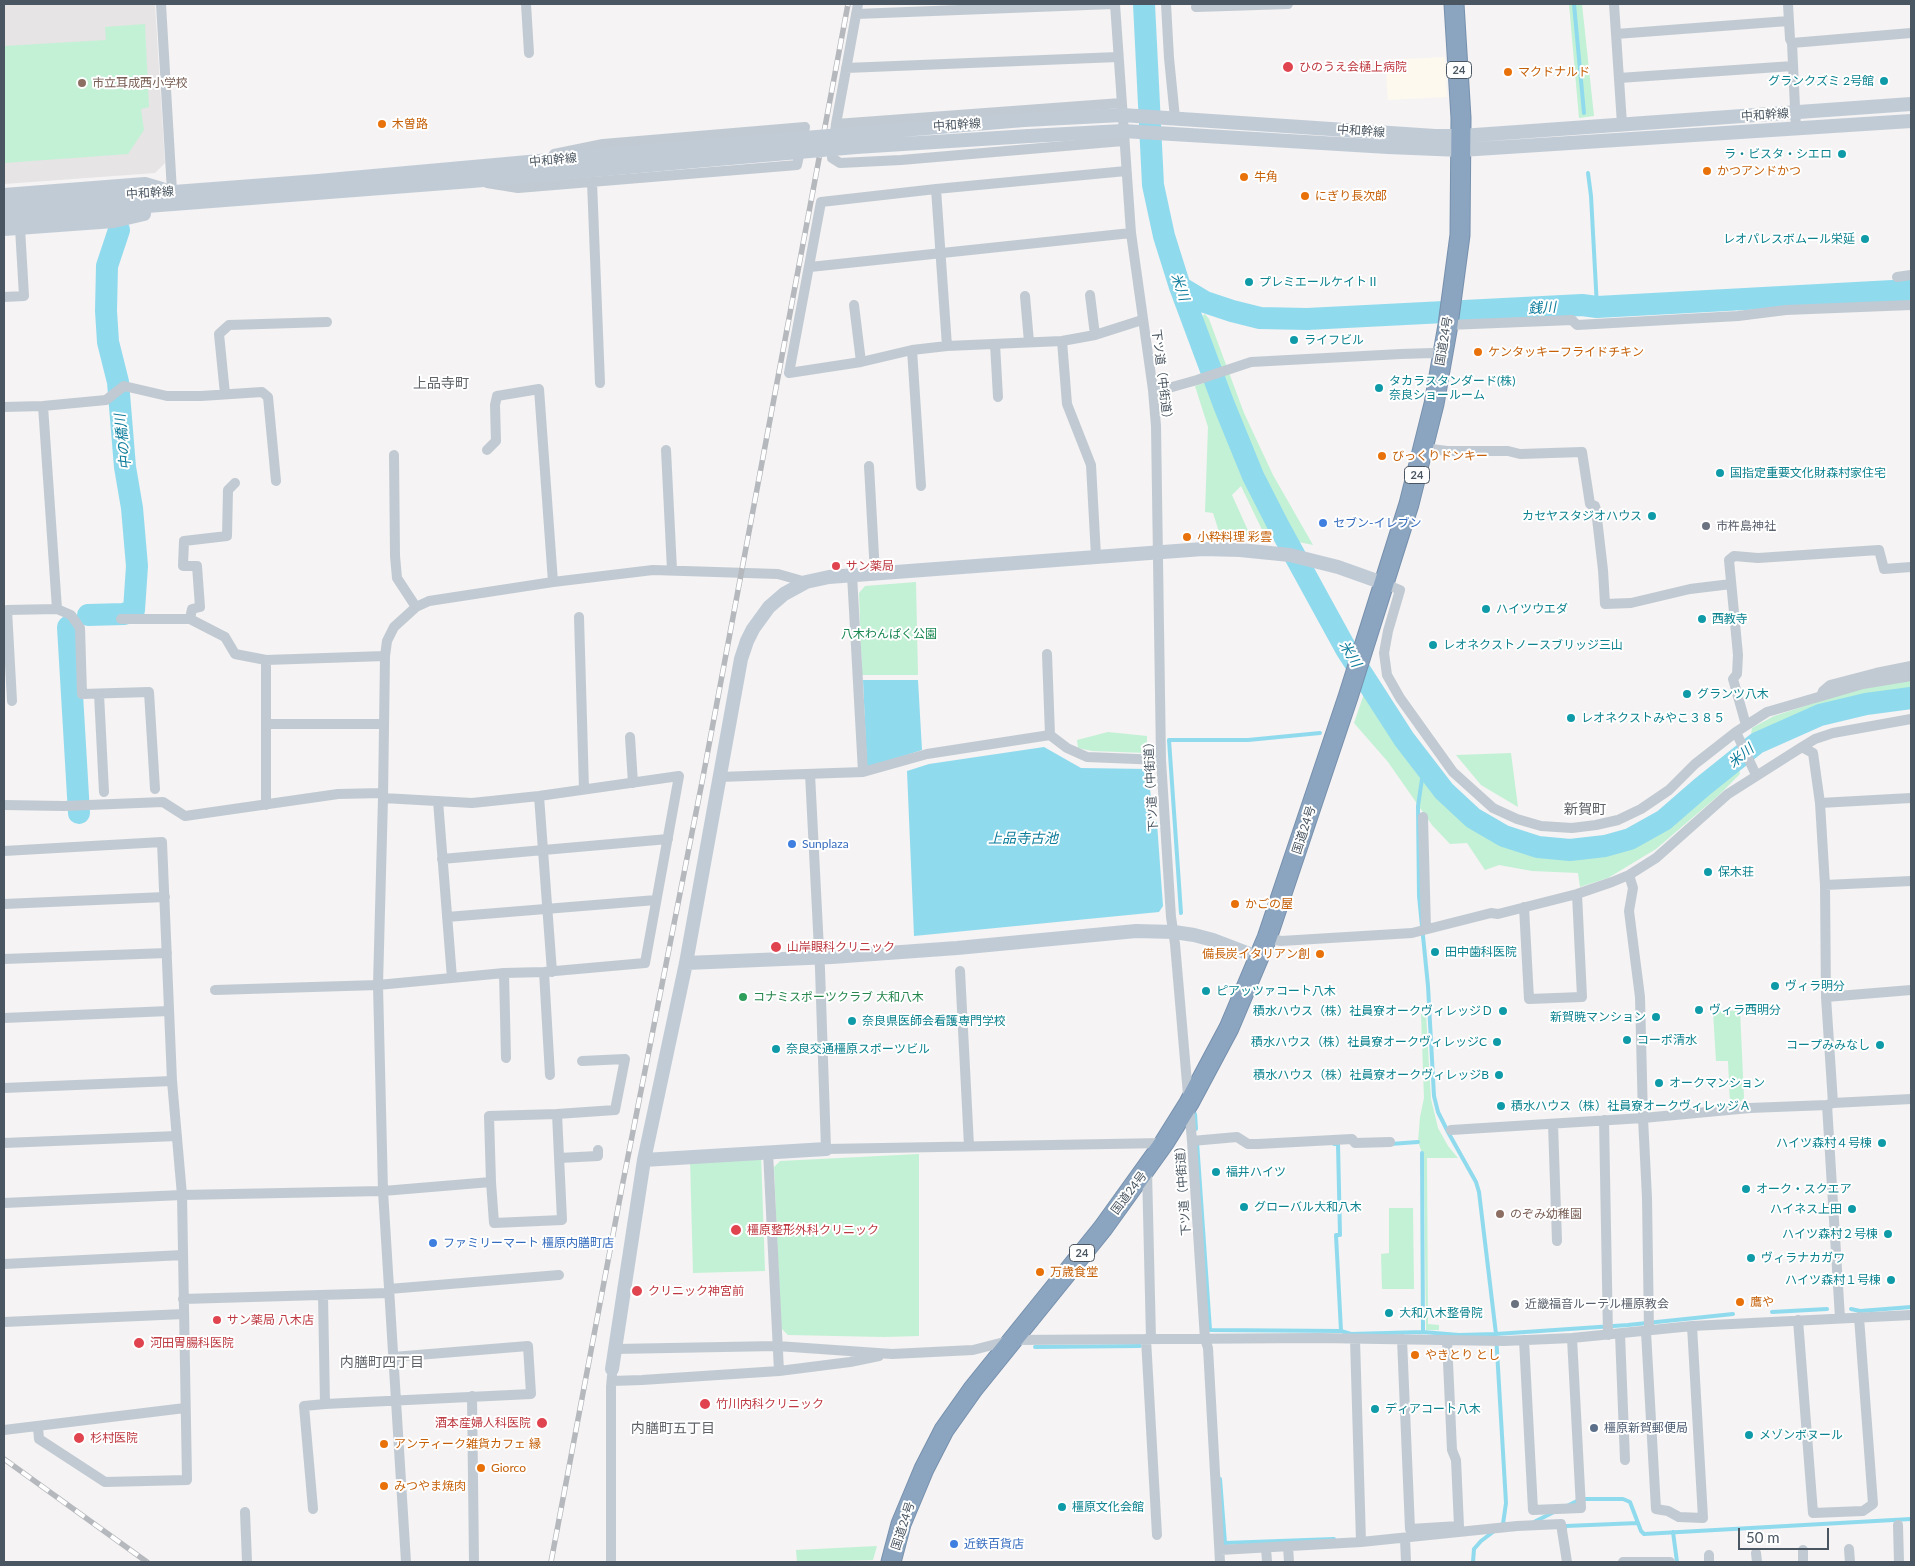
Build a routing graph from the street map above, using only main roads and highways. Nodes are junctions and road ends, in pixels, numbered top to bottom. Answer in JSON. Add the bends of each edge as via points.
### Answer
{"nodes":[{"id":1,"x":1454,"y":4,"type":"edge"},
{"id":2,"x":1911,"y":104,"type":"edge"},
{"id":3,"x":1911,"y":121,"type":"edge"},
{"id":4,"x":1461,"y":143,"type":"junction"},
{"id":5,"x":683,"y":155,"type":"junction"},
{"id":6,"x":172,"y":192,"type":"junction"},
{"id":7,"x":4,"y":195,"type":"edge"},
{"id":8,"x":191,"y":204,"type":"junction"},
{"id":9,"x":4,"y":205,"type":"edge"},
{"id":10,"x":4,"y":217,"type":"edge"},
{"id":11,"x":4,"y":229,"type":"edge"},
{"id":12,"x":1383,"y":584,"type":"junction"},
{"id":13,"x":1260,"y":958,"type":"junction"},
{"id":14,"x":686,"y":963,"type":"junction"},
{"id":15,"x":826,"y":1149,"type":"road end"},
{"id":16,"x":644,"y":1160,"type":"junction"},
{"id":17,"x":612,"y":1375,"type":"road end"},
{"id":18,"x":891,"y":1562,"type":"edge"}],
"edges":[{"from":1,"to":4,"type":"highway","name":"国道24号","number":"24"},
{"from":2,"to":4,"type":"main road","name":"中和幹線","via":[[1622,124]]},
{"from":3,"to":4,"type":"main road","name":"中和幹線"},
{"from":4,"to":5,"type":"main road","name":"中和幹線","bridge":true,"via":[[1388,147],[1172,133],[1028,136]]},
{"from":4,"to":5,"type":"main road","name":"中和幹線","bridge":true,"via":[[1435,136],[1125,111]]},
{"from":4,"to":12,"type":"highway","name":"国道24号","number":"24","via":[[1460,235],[1434,404],[1409,504]]},
{"from":5,"to":6,"type":"main road","name":"中和幹線","via":[[512,164]]},
{"from":5,"to":8,"type":"main road","name":"中和幹線","via":[[472,181]]},
{"from":6,"to":7,"type":"main road","via":[[145,184]]},
{"from":6,"to":9,"type":"main road","name":"中和幹線"},
{"from":8,"to":10,"type":"main road","name":"中和幹線"},
{"from":8,"to":11,"type":"main road","via":[[114,221]]},
{"from":12,"to":13,"type":"highway","name":"国道24号","number":"24"},
{"from":12,"to":14,"type":"main road","via":[[1290,555],[1203,550],[852,575],[806,582],[784,594],[769,608],[747,641],[741,659]]},
{"from":13,"to":14,"type":"main road","via":[[1213,940],[1174,932],[1136,931],[819,958]]},
{"from":13,"to":18,"type":"highway","name":"国道24号","number":"24","via":[[1229,1028],[1189,1104],[1164,1143],[1103,1228],[973,1389],[940,1438],[901,1524]]},
{"from":14,"to":16,"type":"main road"},
{"from":15,"to":16,"type":"main road"},
{"from":16,"to":17,"type":"main road"}]}
